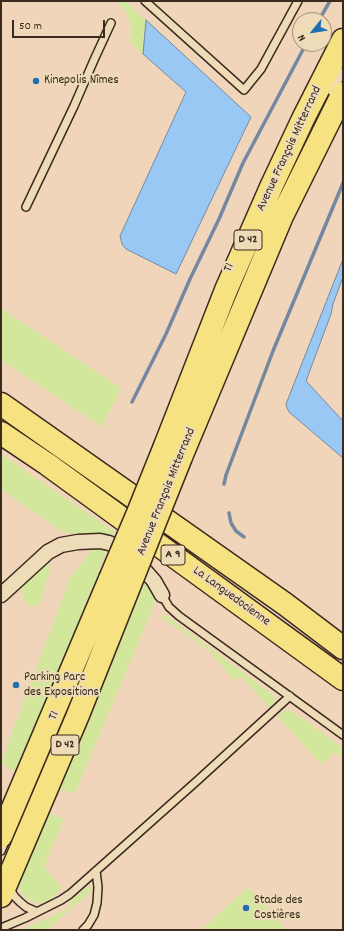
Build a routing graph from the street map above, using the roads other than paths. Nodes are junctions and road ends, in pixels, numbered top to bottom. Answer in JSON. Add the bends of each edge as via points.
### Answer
{"nodes":[{"id":1,"x":145,"y":1,"type":"edge"},
{"id":2,"x":298,"y":1,"type":"edge"},
{"id":3,"x":111,"y":22,"type":"dead end"},
{"id":4,"x":343,"y":40,"type":"edge"},
{"id":5,"x":343,"y":55,"type":"edge"},
{"id":6,"x":343,"y":71,"type":"edge"},
{"id":7,"x":336,"y":96,"type":"edge"},
{"id":8,"x":26,"y":207,"type":"dead end"},
{"id":9,"x":1,"y":404,"type":"edge"},
{"id":10,"x":188,"y":422,"type":"dead end"},
{"id":11,"x":1,"y":433,"type":"edge"},
{"id":12,"x":173,"y":452,"type":"junction"},
{"id":13,"x":118,"y":587,"type":"junction"},
{"id":14,"x":1,"y":595,"type":"edge"},
{"id":15,"x":162,"y":595,"type":"joint"},
{"id":16,"x":97,"y":648,"type":"dead end"},
{"id":17,"x":343,"y":648,"type":"edge"},
{"id":18,"x":343,"y":679,"type":"edge"},
{"id":19,"x":290,"y":696,"type":"junction"},
{"id":20,"x":343,"y":735,"type":"edge"},
{"id":21,"x":1,"y":836,"type":"edge"},
{"id":22,"x":1,"y":851,"type":"edge"},
{"id":23,"x":96,"y":871,"type":"junction"},
{"id":24,"x":4,"y":890,"type":"edge"},
{"id":25,"x":37,"y":912,"type":"junction"},
{"id":26,"x":1,"y":928,"type":"edge"},
{"id":27,"x":83,"y":930,"type":"edge"}],
"edges":[{"from":1,"to":2,"type":"lane","via":[[244,90],[261,69]]},
{"from":3,"to":8,"type":"lane"},
{"from":4,"to":12,"type":"main road","name":"Avenue François Mitterrand","number":"D 42","via":[[272,185],[226,290]]},
{"from":5,"to":12,"type":"lane","name":"T1","number":"T1","via":[[290,160],[233,291]]},
{"from":6,"to":7,"type":"lane"},
{"from":7,"to":12,"type":"main road","name":"Avenue François Mitterrand","number":"D 42"},
{"from":9,"to":17,"type":"main road","name":"La Languedocienne","number":"A 9"},
{"from":10,"to":12,"type":"lane","via":[[184,436]]},
{"from":11,"to":18,"type":"main road","name":"La Languedocienne","number":"A 9"},
{"from":12,"to":13,"type":"main road","name":"Avenue François Mitterrand","number":"D 42","bridge":true},
{"from":13,"to":16,"type":"lane"},
{"from":13,"to":21,"type":"main road","name":"Avenue François Mitterrand","number":"D 42"},
{"from":13,"to":22,"type":"lane","name":"T1","number":"T1"},
{"from":13,"to":24,"type":"main road","name":"Avenue François Mitterrand","number":"D 42","via":[[78,715]]},
{"from":14,"to":15,"type":"street","via":[[48,552],[61,545],[100,541],[109,543],[130,556],[154,581]]},
{"from":15,"to":19,"type":"lane","via":[[169,607],[179,616]]},
{"from":19,"to":20,"type":"lane"},
{"from":19,"to":23,"type":"lane"},
{"from":23,"to":25,"type":"lane","via":[[61,900]]},
{"from":23,"to":27,"type":"lane","via":[[98,903],[94,915]]},
{"from":24,"to":25,"type":"lane"},
{"from":25,"to":26,"type":"lane"}]}
